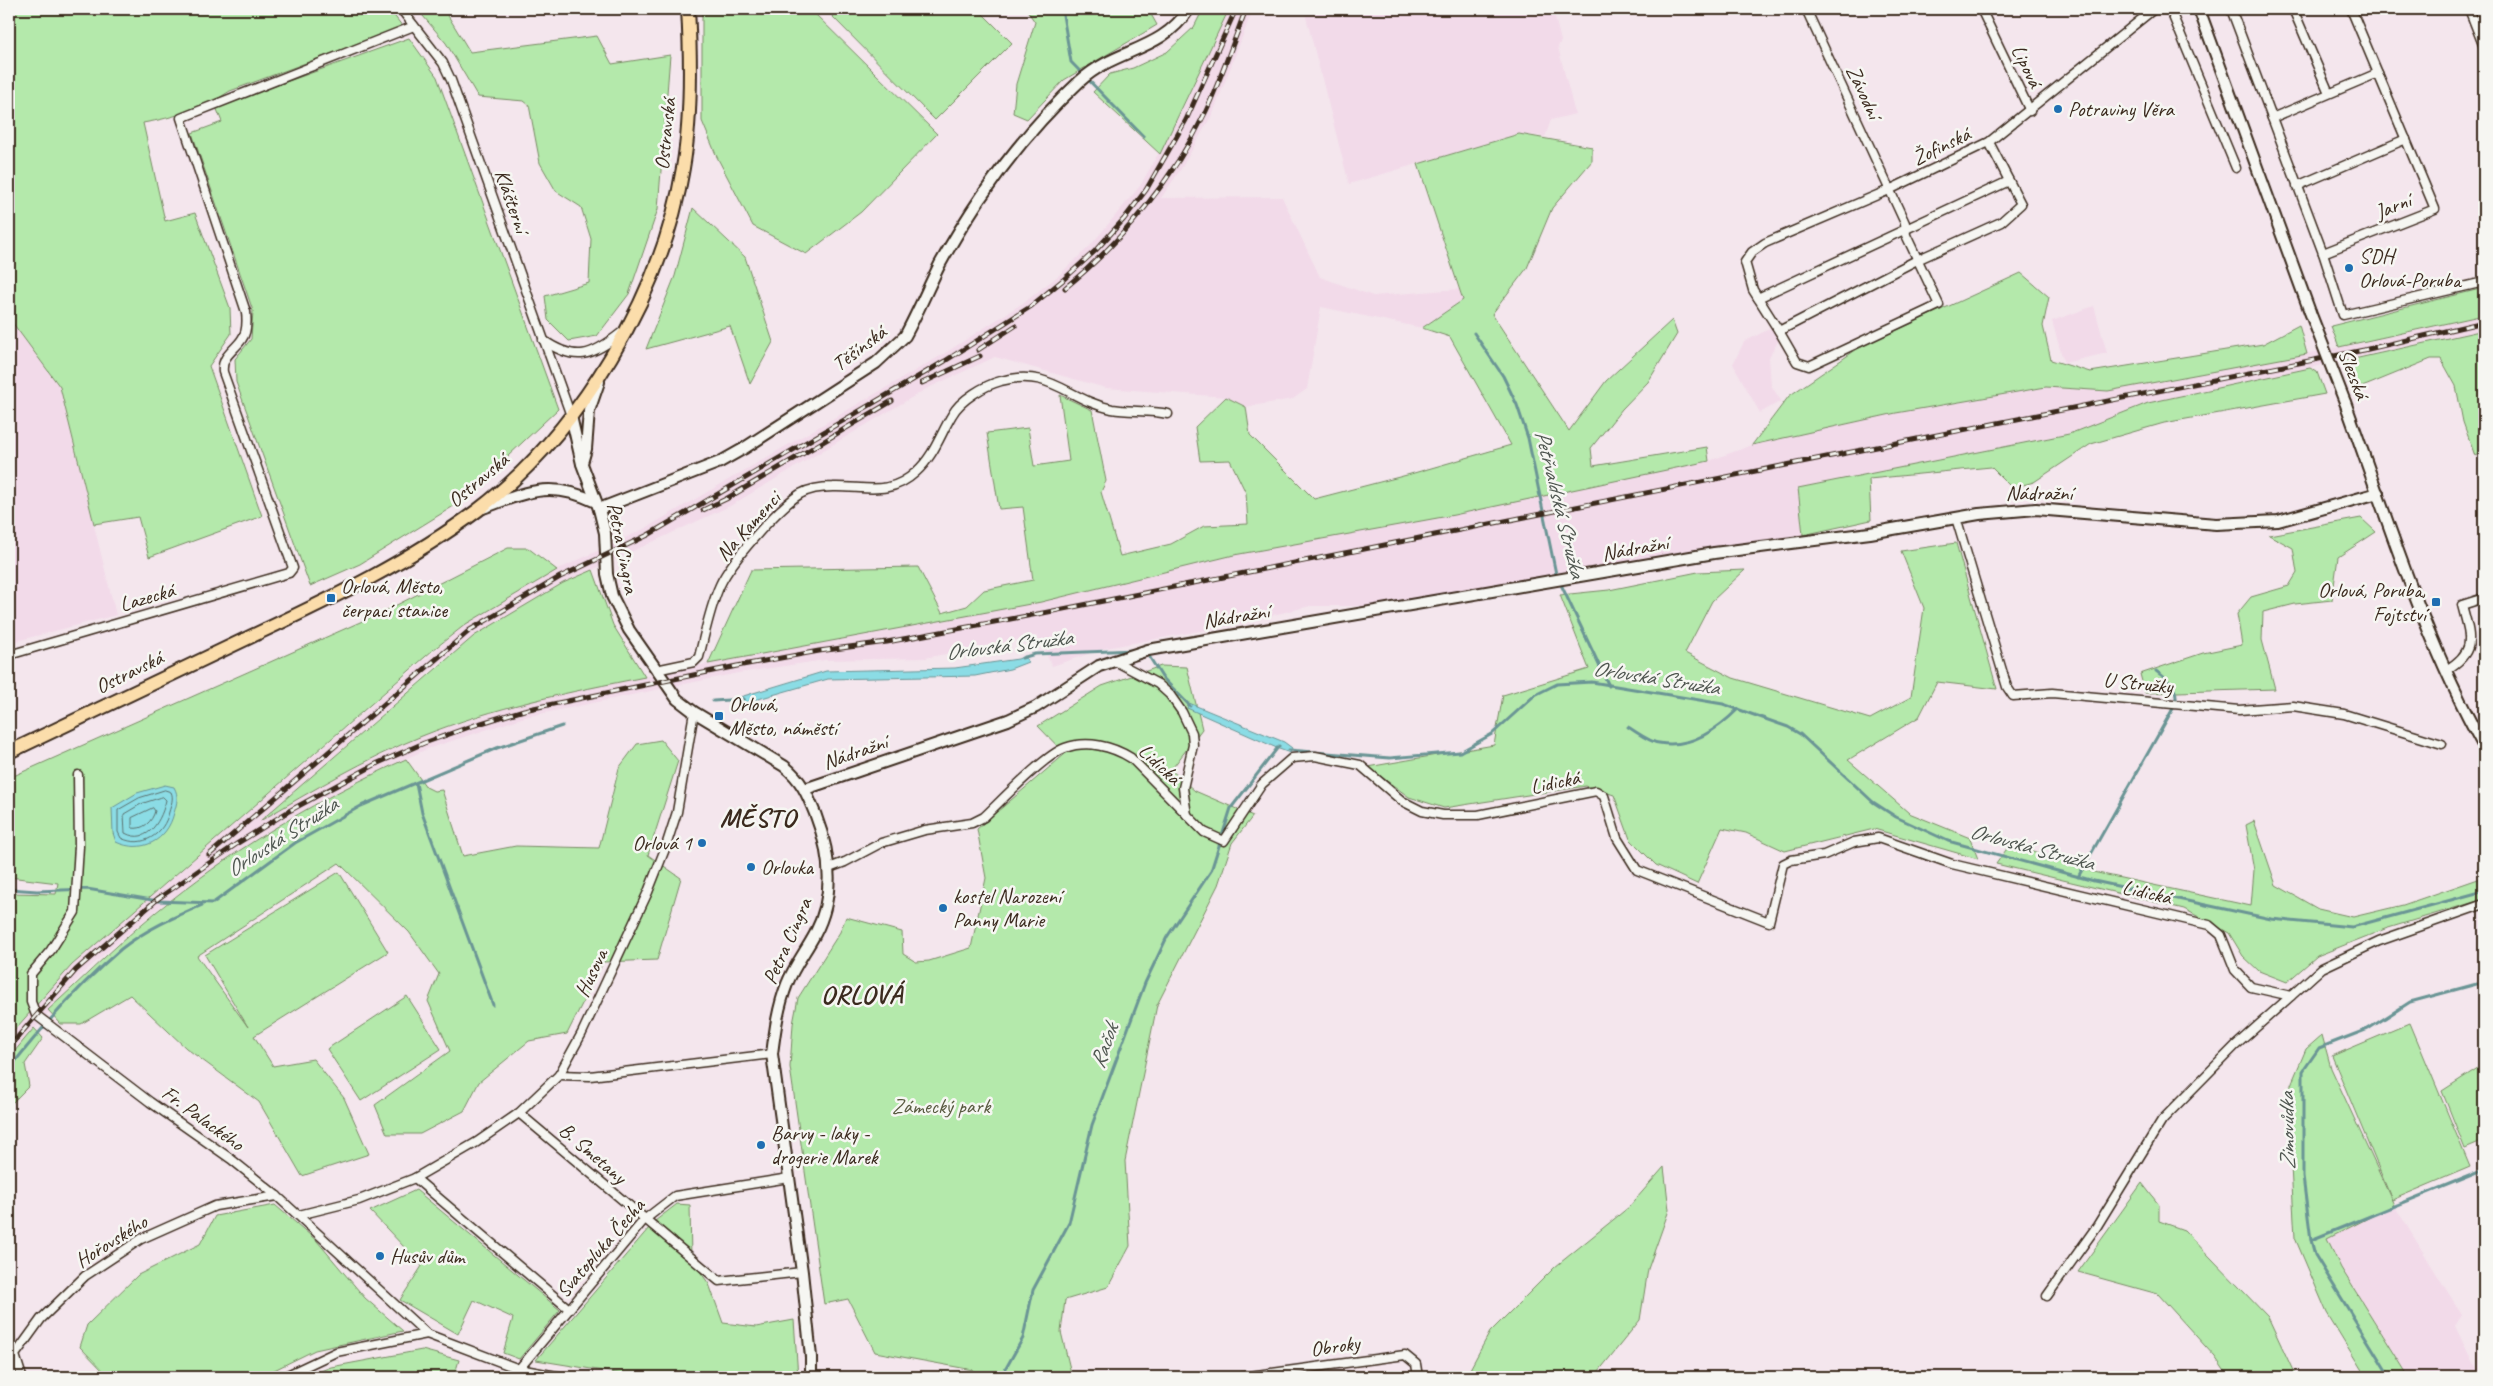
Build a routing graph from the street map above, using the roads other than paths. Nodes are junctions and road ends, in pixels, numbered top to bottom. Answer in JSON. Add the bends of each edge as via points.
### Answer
{"nodes":[{"id":1,"x":401,"y":9,"type":"edge"},
{"id":2,"x":688,"y":9,"type":"edge"},
{"id":3,"x":1189,"y":9,"type":"edge"},
{"id":4,"x":1806,"y":9,"type":"edge"},
{"id":5,"x":1981,"y":9,"type":"edge"},
{"id":6,"x":2154,"y":9,"type":"edge"},
{"id":7,"x":2170,"y":9,"type":"edge"},
{"id":8,"x":2199,"y":9,"type":"edge"},
{"id":9,"x":2231,"y":9,"type":"edge"},
{"id":10,"x":2293,"y":9,"type":"edge"},
{"id":11,"x":2351,"y":9,"type":"edge"},
{"id":12,"x":2469,"y":9,"type":"edge"},
{"id":13,"x":414,"y":26,"type":"junction"},
{"id":14,"x":2484,"y":47,"type":"edge"},
{"id":15,"x":2378,"y":72,"type":"junction"},
{"id":16,"x":2329,"y":93,"type":"junction"},
{"id":17,"x":2030,"y":111,"type":"junction"},
{"id":18,"x":2272,"y":118,"type":"junction"},
{"id":19,"x":2406,"y":139,"type":"junction"},
{"id":20,"x":1989,"y":142,"type":"junction"},
{"id":21,"x":2236,"y":168,"type":"dead end"},
{"id":22,"x":2009,"y":181,"type":"junction"},
{"id":23,"x":2297,"y":186,"type":"junction"},
{"id":24,"x":1890,"y":190,"type":"junction"},
{"id":25,"x":1905,"y":229,"type":"junction"},
{"id":26,"x":2323,"y":253,"type":"junction"},
{"id":27,"x":1918,"y":260,"type":"junction"},
{"id":28,"x":2484,"y":282,"type":"edge"},
{"id":29,"x":1758,"y":298,"type":"junction"},
{"id":30,"x":625,"y":330,"type":"junction"},
{"id":31,"x":1779,"y":330,"type":"junction"},
{"id":32,"x":543,"y":340,"type":"junction"},
{"id":33,"x":600,"y":377,"type":"junction"},
{"id":34,"x":1168,"y":414,"type":"dead end"},
{"id":35,"x":571,"y":416,"type":"junction"},
{"id":36,"x":582,"y":464,"type":"junction"},
{"id":37,"x":2378,"y":494,"type":"junction"},
{"id":38,"x":597,"y":506,"type":"junction"},
{"id":39,"x":480,"y":509,"type":"junction"},
{"id":40,"x":1956,"y":518,"type":"junction"},
{"id":41,"x":2484,"y":598,"type":"edge"},
{"id":42,"x":9,"y":655,"type":"edge"},
{"id":43,"x":1113,"y":660,"type":"junction"},
{"id":44,"x":656,"y":670,"type":"junction"},
{"id":45,"x":2446,"y":670,"type":"junction"},
{"id":46,"x":694,"y":712,"type":"junction"},
{"id":47,"x":2442,"y":744,"type":"dead end"},
{"id":48,"x":2484,"y":747,"type":"edge"},
{"id":49,"x":9,"y":752,"type":"edge"},
{"id":50,"x":78,"y":775,"type":"dead end"},
{"id":51,"x":805,"y":789,"type":"junction"},
{"id":52,"x":1187,"y":815,"type":"junction"},
{"id":53,"x":829,"y":868,"type":"junction"},
{"id":54,"x":2484,"y":904,"type":"edge"},
{"id":55,"x":2291,"y":996,"type":"junction"},
{"id":56,"x":772,"y":1054,"type":"junction"},
{"id":57,"x":559,"y":1075,"type":"junction"},
{"id":58,"x":519,"y":1113,"type":"junction"},
{"id":59,"x":415,"y":1178,"type":"junction"},
{"id":60,"x":789,"y":1178,"type":"junction"},
{"id":61,"x":277,"y":1196,"type":"junction"},
{"id":62,"x":299,"y":1215,"type":"junction"},
{"id":63,"x":644,"y":1220,"type":"junction"},
{"id":64,"x":802,"y":1272,"type":"junction"},
{"id":65,"x":2047,"y":1296,"type":"dead end"},
{"id":66,"x":569,"y":1309,"type":"junction"},
{"id":67,"x":427,"y":1334,"type":"junction"},
{"id":68,"x":15,"y":1355,"type":"junction"},
{"id":69,"x":9,"y":1366,"type":"edge"},
{"id":70,"x":519,"y":1369,"type":"junction"},
{"id":71,"x":22,"y":1377,"type":"edge"},
{"id":72,"x":283,"y":1377,"type":"edge"},
{"id":73,"x":515,"y":1377,"type":"edge"},
{"id":74,"x":562,"y":1377,"type":"edge"},
{"id":75,"x":811,"y":1377,"type":"edge"},
{"id":76,"x":1242,"y":1377,"type":"edge"},
{"id":77,"x":1418,"y":1377,"type":"edge"}],
"edges":[{"from":1,"to":13,"type":"street","name":"Klášterní"},
{"from":2,"to":30,"type":"main road","name":"Ostravská","via":[[690,88],[681,180],[664,246]]},
{"from":3,"to":38,"type":"street","name":"Těšínská","via":[[1170,32],[1090,72],[1018,147],[940,265],[905,336],[894,349],[728,458]]},
{"from":4,"to":24,"type":"street","name":"Závodní"},
{"from":5,"to":17,"type":"street","name":"Lipová"},
{"from":6,"to":17,"type":"street","name":"Žofinská"},
{"from":7,"to":21,"type":"street"},
{"from":8,"to":37,"type":"street","name":"Slezská","bridge":true},
{"from":9,"to":18,"type":"street"},
{"from":10,"to":16,"type":"street"},
{"from":11,"to":15,"type":"street","name":"Jarní"},
{"from":12,"to":14,"type":"street"},
{"from":13,"to":32,"type":"street","name":"Klášterní","via":[[443,63],[451,80]]},
{"from":13,"to":42,"type":"street","name":"Lazecká","via":[[181,118],[246,312],[242,339],[226,355],[223,372],[293,568],[289,573],[227,593]]},
{"from":15,"to":16,"type":"street"},
{"from":15,"to":19,"type":"street","name":"Jarní"},
{"from":16,"to":18,"type":"street"},
{"from":17,"to":20,"type":"street","name":"Žofinská"},
{"from":18,"to":23,"type":"street"},
{"from":19,"to":23,"type":"street"},
{"from":19,"to":26,"type":"street","name":"Jarní","via":[[2435,208]]},
{"from":20,"to":22,"type":"street"},
{"from":20,"to":24,"type":"street","name":"Žofinská"},
{"from":22,"to":25,"type":"street"},
{"from":22,"to":27,"type":"street","via":[[2021,204],[2001,222]]},
{"from":23,"to":26,"type":"street"},
{"from":24,"to":25,"type":"street","name":"Závodní"},
{"from":24,"to":29,"type":"street","name":"Žofinská","via":[[1765,243],[1752,252],[1745,262]]},
{"from":25,"to":27,"type":"street","name":"Závodní"},
{"from":25,"to":29,"type":"street"},
{"from":26,"to":28,"type":"street","via":[[2343,315]]},
{"from":27,"to":31,"type":"street"},
{"from":27,"to":31,"type":"street","name":"Závodní","via":[[1939,305],[1809,366],[1798,362]]},
{"from":29,"to":31,"type":"street"},
{"from":30,"to":32,"type":"street","via":[[605,346],[578,356],[567,354]]},
{"from":30,"to":33,"type":"main road","name":"Ostravská"},
{"from":32,"to":35,"type":"street","name":"Klášterní"},
{"from":33,"to":35,"type":"main road","name":"Ostravská"},
{"from":33,"to":36,"type":"street","via":[[589,411]]},
{"from":34,"to":44,"type":"street","name":"Na Kamenci","via":[[1110,408],[1039,377],[1000,381],[974,395],[952,413],[936,448],[915,473],[884,489],[833,487],[808,491],[789,504],[749,544],[720,584],[699,658],[694,662]]},
{"from":35,"to":36,"type":"street","name":"Petra Cingra"},
{"from":35,"to":39,"type":"main road","name":"Ostravská","via":[[524,468]]},
{"from":36,"to":38,"type":"street","name":"Petra Cingra"},
{"from":37,"to":40,"type":"street","name":"Nádražní","via":[[2278,520],[2239,524],[2036,509]]},
{"from":37,"to":45,"type":"street","name":"Slezská"},
{"from":38,"to":39,"type":"street","via":[[566,490],[552,489],[514,496]]},
{"from":38,"to":44,"type":"street","name":"Petra Cingra","via":[[605,533],[607,574],[612,596],[629,630]]},
{"from":39,"to":49,"type":"main road","name":"Ostravská","via":[[416,552],[357,585]]},
{"from":40,"to":43,"type":"street","name":"Nádražní","via":[[1698,556],[1189,642]]},
{"from":40,"to":47,"type":"street","name":"U Stružky","via":[[2007,687],[2013,696],[2052,693],[2239,710],[2293,706],[2344,714]]},
{"from":41,"to":45,"type":"street","via":[[2462,605],[2470,647],[2464,657]]},
{"from":43,"to":51,"type":"street","name":"Nádražní","via":[[1021,715]]},
{"from":43,"to":52,"type":"street","via":[[1158,684],[1182,712],[1192,733],[1193,745],[1183,788]]},
{"from":44,"to":46,"type":"street","name":"Petra Cingra","via":[[677,699]]},
{"from":45,"to":48,"type":"street","name":"Slezská"},
{"from":46,"to":51,"type":"street","name":"Petra Cingra","via":[[784,766]]},
{"from":46,"to":57,"type":"street","name":"Husova","via":[[677,812],[665,849],[582,1033]]},
{"from":50,"to":61,"type":"street","name":"Fr. Palackého","via":[[79,846],[75,912],[51,950],[30,974],[31,1002],[36,1015]]},
{"from":51,"to":53,"type":"street","name":"Petra Cingra","via":[[822,831]]},
{"from":52,"to":53,"type":"street","name":"Lidická","via":[[1117,749],[1100,744],[1066,747],[1049,757],[978,820],[881,843]]},
{"from":52,"to":55,"type":"street","name":"Lidická","via":[[1204,832],[1224,841],[1262,784],[1292,758],[1315,756],[1360,765],[1402,802],[1443,816],[1478,815],[1596,791],[1604,796],[1617,838],[1637,870],[1769,922],[1783,864],[1878,838],[1952,864],[2209,926],[2221,935],[2235,970],[2251,987]]},
{"from":53,"to":56,"type":"street","name":"Petra Cingra","via":[[825,908],[815,933],[787,982],[775,1026]]},
{"from":54,"to":55,"type":"street","via":[[2379,941],[2322,968]]},
{"from":55,"to":65,"type":"street","via":[[2228,1052],[2162,1120],[2097,1226]]},
{"from":56,"to":57,"type":"street","via":[[590,1076]]},
{"from":56,"to":60,"type":"street","name":"Petra Cingra"},
{"from":57,"to":58,"type":"street","name":"Husova"},
{"from":58,"to":59,"type":"street","name":"Husova"},
{"from":58,"to":63,"type":"street","name":"B. Smetany"},
{"from":59,"to":62,"type":"street","name":"Husova","via":[[359,1200]]},
{"from":59,"to":66,"type":"street"},
{"from":60,"to":63,"type":"street","name":"Svatopluka Čecha","via":[[675,1196]]},
{"from":60,"to":64,"type":"street","name":"Petra Cingra"},
{"from":61,"to":62,"type":"street","name":"Fr. Palackého"},
{"from":61,"to":68,"type":"street","name":"Hořovského","via":[[215,1206],[141,1239],[85,1276],[41,1319]]},
{"from":62,"to":67,"type":"street","name":"Fr. Palackého"},
{"from":63,"to":64,"type":"street","name":"B. Smetany","via":[[719,1281]]},
{"from":63,"to":66,"type":"street","name":"Svatopluka Čecha"},
{"from":64,"to":75,"type":"street","name":"Petra Cingra"},
{"from":66,"to":70,"type":"street","name":"Svatopluka Čecha"},
{"from":67,"to":70,"type":"street","name":"Fr. Palackého"},
{"from":67,"to":72,"type":"street","via":[[336,1352]]},
{"from":68,"to":69,"type":"street","name":"Hořovského"},
{"from":68,"to":71,"type":"street"},
{"from":70,"to":73,"type":"street","name":"Svatopluka Čecha"},
{"from":70,"to":74,"type":"street","name":"Fr. Palackého"},
{"from":76,"to":77,"type":"street","name":"Obroky","via":[[1406,1355],[1416,1364]]}]}
